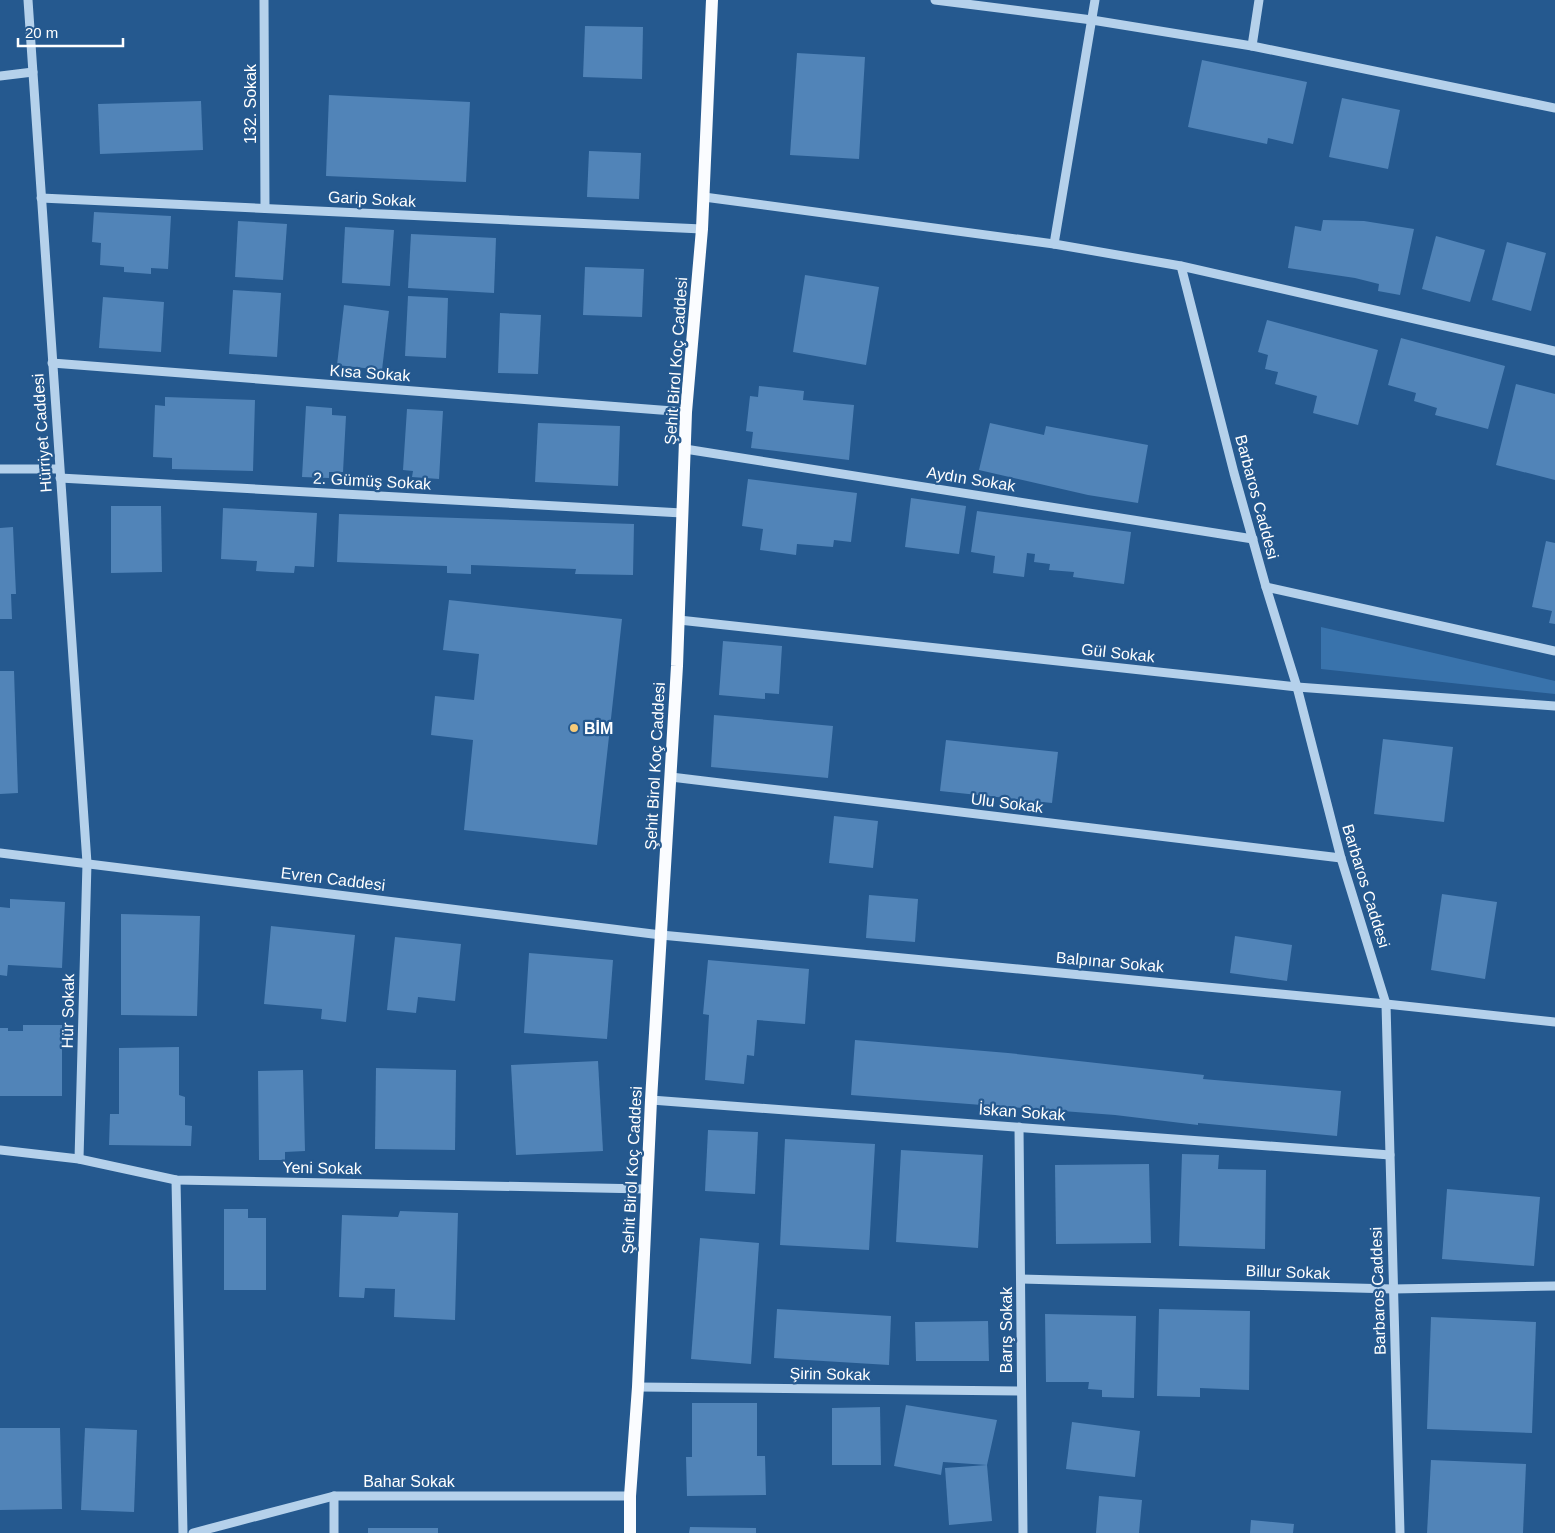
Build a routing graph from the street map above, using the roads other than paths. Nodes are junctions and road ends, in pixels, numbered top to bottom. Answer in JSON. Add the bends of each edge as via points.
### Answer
{"nodes":[{"id":1,"x":28,"y":0,"type":"edge"},
{"id":2,"x":264,"y":0,"type":"edge"},
{"id":3,"x":712,"y":0,"type":"edge"},
{"id":4,"x":934,"y":0,"type":"edge"},
{"id":5,"x":1095,"y":0,"type":"edge"},
{"id":6,"x":1259,"y":0,"type":"edge"},
{"id":7,"x":1092,"y":20,"type":"junction"},
{"id":8,"x":1252,"y":46,"type":"junction"},
{"id":9,"x":33,"y":72,"type":"junction"},
{"id":10,"x":0,"y":76,"type":"edge"},
{"id":11,"x":1555,"y":108,"type":"edge"},
{"id":12,"x":704,"y":197,"type":"junction"},
{"id":13,"x":41,"y":198,"type":"junction"},
{"id":14,"x":265,"y":208,"type":"junction"},
{"id":15,"x":702,"y":229,"type":"junction"},
{"id":16,"x":1054,"y":244,"type":"junction"},
{"id":17,"x":1181,"y":266,"type":"junction"},
{"id":18,"x":1555,"y":351,"type":"edge"},
{"id":19,"x":52,"y":363,"type":"junction"},
{"id":20,"x":686,"y":412,"type":"junction"},
{"id":21,"x":685,"y":449,"type":"junction"},
{"id":22,"x":0,"y":469,"type":"edge"},
{"id":23,"x":59,"y":469,"type":"junction"},
{"id":24,"x":60,"y":478,"type":"junction"},
{"id":25,"x":682,"y":513,"type":"junction"},
{"id":26,"x":1252,"y":539,"type":"junction"},
{"id":27,"x":1266,"y":587,"type":"junction"},
{"id":28,"x":679,"y":620,"type":"junction"},
{"id":29,"x":1555,"y":651,"type":"edge"},
{"id":30,"x":1297,"y":687,"type":"junction"},
{"id":31,"x":1555,"y":706,"type":"edge"},
{"id":32,"x":671,"y":777,"type":"junction"},
{"id":33,"x":0,"y":853,"type":"edge"},
{"id":34,"x":1340,"y":858,"type":"junction"},
{"id":35,"x":87,"y":863,"type":"junction"},
{"id":36,"x":661,"y":934,"type":"junction"},
{"id":37,"x":1386,"y":1004,"type":"junction"},
{"id":38,"x":1555,"y":1022,"type":"edge"},
{"id":39,"x":651,"y":1100,"type":"junction"},
{"id":40,"x":1019,"y":1127,"type":"junction"},
{"id":41,"x":0,"y":1150,"type":"edge"},
{"id":42,"x":1390,"y":1155,"type":"junction"},
{"id":43,"x":79,"y":1159,"type":"junction"},
{"id":44,"x":176,"y":1180,"type":"junction"},
{"id":45,"x":647,"y":1190,"type":"junction"},
{"id":46,"x":1020,"y":1279,"type":"junction"},
{"id":47,"x":1555,"y":1286,"type":"edge"},
{"id":48,"x":1393,"y":1289,"type":"junction"},
{"id":49,"x":638,"y":1386,"type":"junction"},
{"id":50,"x":1022,"y":1392,"type":"junction"},
{"id":51,"x":334,"y":1496,"type":"junction"},
{"id":52,"x":630,"y":1496,"type":"junction"},
{"id":53,"x":182,"y":1533,"type":"edge"},
{"id":54,"x":194,"y":1533,"type":"edge"},
{"id":55,"x":334,"y":1533,"type":"edge"},
{"id":56,"x":630,"y":1533,"type":"edge"},
{"id":57,"x":1023,"y":1533,"type":"edge"},
{"id":58,"x":1400,"y":1533,"type":"edge"}],
"edges":[{"from":1,"to":9,"type":"street","name":"Hürriyet Caddesi"},
{"from":2,"to":14,"type":"street","name":"132. Sokak"},
{"from":3,"to":12,"type":"main road","name":"Şehit Birol Koç Caddesi"},
{"from":4,"to":7,"type":"street"},
{"from":5,"to":7,"type":"street"},
{"from":6,"to":8,"type":"street"},
{"from":7,"to":8,"type":"street"},
{"from":7,"to":16,"type":"street"},
{"from":8,"to":11,"type":"street"},
{"from":9,"to":10,"type":"street"},
{"from":9,"to":13,"type":"street","name":"Hürriyet Caddesi"},
{"from":12,"to":15,"type":"main road","name":"Şehit Birol Koç Caddesi"},
{"from":12,"to":16,"type":"street"},
{"from":13,"to":14,"type":"street","name":"Garip Sokak"},
{"from":13,"to":19,"type":"street","name":"Hürriyet Caddesi"},
{"from":14,"to":15,"type":"street","name":"Garip Sokak"},
{"from":15,"to":20,"type":"main road","name":"Şehit Birol Koç Caddesi"},
{"from":16,"to":17,"type":"street"},
{"from":17,"to":18,"type":"street"},
{"from":17,"to":26,"type":"street","name":"Barbaros Caddesi"},
{"from":19,"to":20,"type":"street","name":"Kısa Sokak"},
{"from":19,"to":23,"type":"street","name":"Hürriyet Caddesi"},
{"from":20,"to":21,"type":"main road","name":"Şehit Birol Koç Caddesi"},
{"from":21,"to":25,"type":"main road","name":"Şehit Birol Koç Caddesi"},
{"from":21,"to":26,"type":"street","name":"Aydın Sokak"},
{"from":22,"to":23,"type":"street"},
{"from":23,"to":24,"type":"street","name":"Hürriyet Caddesi"},
{"from":24,"to":25,"type":"street","name":"2. Gümüş Sokak"},
{"from":24,"to":35,"type":"street","name":"Hürriyet Caddesi"},
{"from":25,"to":28,"type":"main road","name":"Şehit Birol Koç Caddesi"},
{"from":26,"to":27,"type":"street","name":"Barbaros Caddesi"},
{"from":27,"to":29,"type":"street"},
{"from":27,"to":30,"type":"street","name":"Barbaros Caddesi"},
{"from":28,"to":30,"type":"street","name":"Gül Sokak"},
{"from":28,"to":32,"type":"main road","name":"Şehit Birol Koç Caddesi"},
{"from":30,"to":31,"type":"street","name":"Gül Sokak"},
{"from":30,"to":34,"type":"street","name":"Barbaros Caddesi"},
{"from":32,"to":34,"type":"street","name":"Ulu Sokak"},
{"from":32,"to":36,"type":"main road","name":"Şehit Birol Koç Caddesi"},
{"from":33,"to":35,"type":"street","name":"Evren Caddesi"},
{"from":34,"to":37,"type":"street","name":"Barbaros Caddesi"},
{"from":35,"to":36,"type":"street","name":"Evren Caddesi"},
{"from":35,"to":43,"type":"street","name":"Hür Sokak"},
{"from":36,"to":37,"type":"street","name":"Balpınar Sokak"},
{"from":36,"to":39,"type":"main road","name":"Şehit Birol Koç Caddesi"},
{"from":37,"to":38,"type":"street","name":"Balpınar Sokak"},
{"from":37,"to":42,"type":"street","name":"Barbaros Caddesi"},
{"from":39,"to":40,"type":"street","name":"İskan Sokak"},
{"from":39,"to":45,"type":"main road","name":"Şehit Birol Koç Caddesi"},
{"from":40,"to":42,"type":"street","name":"İskan Sokak"},
{"from":40,"to":46,"type":"street","name":"Barış Sokak"},
{"from":41,"to":43,"type":"street","name":"Yeni Sokak"},
{"from":42,"to":48,"type":"street","name":"Barbaros Caddesi"},
{"from":43,"to":44,"type":"street","name":"Yeni Sokak"},
{"from":44,"to":45,"type":"street","name":"Yeni Sokak"},
{"from":44,"to":53,"type":"street"},
{"from":45,"to":49,"type":"main road","name":"Şehit Birol Koç Caddesi"},
{"from":46,"to":48,"type":"street","name":"Billur Sokak"},
{"from":46,"to":50,"type":"street","name":"Barış Sokak"},
{"from":47,"to":48,"type":"street","name":"Billur Sokak"},
{"from":48,"to":58,"type":"street","name":"Barbaros Caddesi"},
{"from":49,"to":50,"type":"street","name":"Şirin Sokak"},
{"from":49,"to":52,"type":"main road","name":"Şehit Birol Koç Caddesi"},
{"from":50,"to":57,"type":"street","name":"Barış Sokak"},
{"from":51,"to":52,"type":"street","name":"Bahar Sokak"},
{"from":51,"to":54,"type":"street","name":"Bahar Sokak"},
{"from":51,"to":55,"type":"street"},
{"from":52,"to":56,"type":"main road","name":"Şehit Birol Koç Caddesi"}]}
